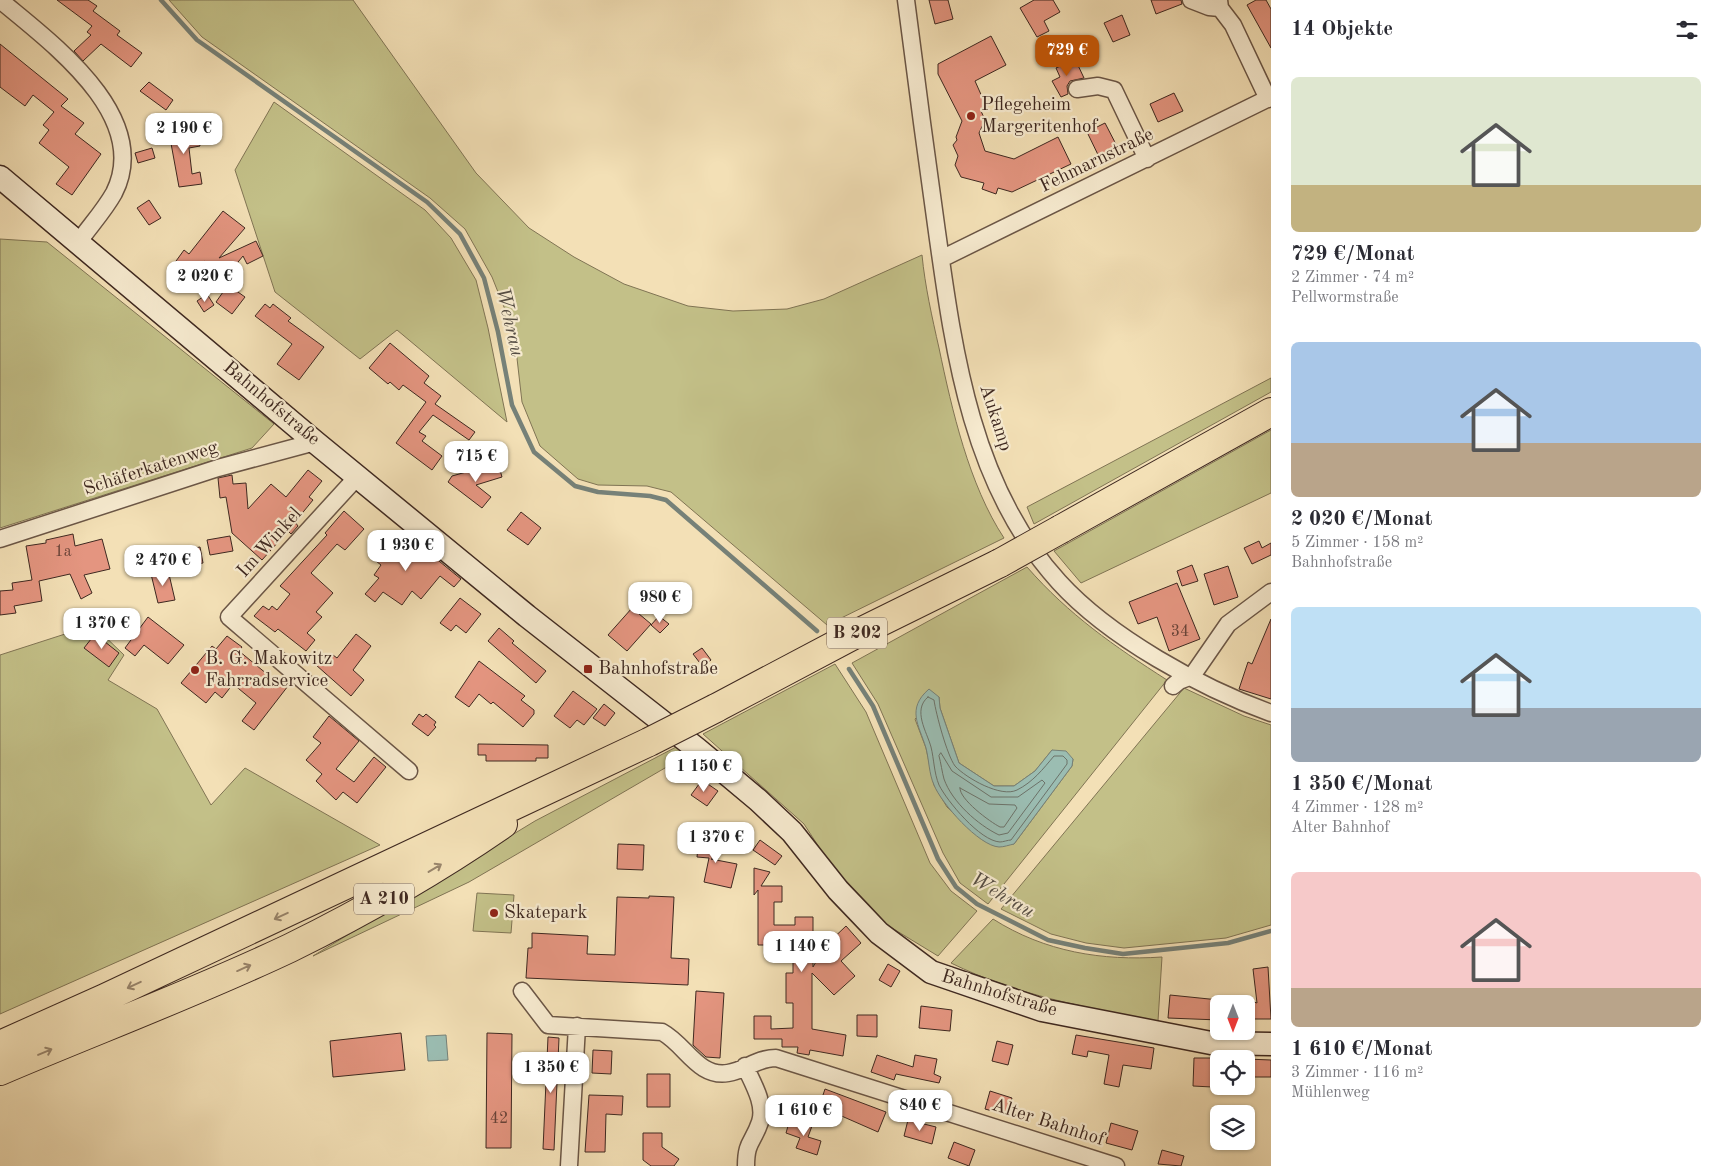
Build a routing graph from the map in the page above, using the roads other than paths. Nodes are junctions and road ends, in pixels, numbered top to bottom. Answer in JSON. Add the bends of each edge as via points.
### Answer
{"nodes":[{"id":1,"x":0,"y":0,"type":"edge"},
{"id":2,"x":906,"y":0,"type":"edge"},
{"id":3,"x":1191,"y":0,"type":"edge"},
{"id":4,"x":1220,"y":4,"type":"edge"},
{"id":5,"x":1077,"y":89,"type":"dead end"},
{"id":6,"x":1269,"y":98,"type":"edge"},
{"id":7,"x":1147,"y":159,"type":"junction"},
{"id":8,"x":0,"y":177,"type":"edge"},
{"id":9,"x":78,"y":243,"type":"junction"},
{"id":10,"x":941,"y":259,"type":"junction"},
{"id":11,"x":1271,"y":412,"type":"edge"},
{"id":12,"x":316,"y":442,"type":"junction"},
{"id":13,"x":358,"y":476,"type":"junction"},
{"id":14,"x":0,"y":539,"type":"edge"},
{"id":15,"x":1271,"y":592,"type":"edge"},
{"id":16,"x":1192,"y":676,"type":"junction"},
{"id":17,"x":1173,"y":686,"type":"dead end"},
{"id":18,"x":1271,"y":713,"type":"edge"},
{"id":19,"x":409,"y":772,"type":"dead end"},
{"id":20,"x":555,"y":788,"type":"junction"},
{"id":21,"x":522,"y":990,"type":"dead end"},
{"id":22,"x":577,"y":1026,"type":"junction"},
{"id":23,"x":1271,"y":1044,"type":"edge"},
{"id":24,"x":0,"y":1045,"type":"edge"},
{"id":25,"x":745,"y":1066,"type":"junction"},
{"id":26,"x":0,"y":1071,"type":"edge"},
{"id":27,"x":569,"y":1166,"type":"edge"},
{"id":28,"x":746,"y":1166,"type":"edge"},
{"id":29,"x":1116,"y":1166,"type":"edge"}],
"edges":[{"from":1,"to":9,"type":"street","via":[[68,58],[104,102],[114,123],[120,145],[120,174],[114,193]]},
{"from":2,"to":10,"type":"street","name":"Aukamp"},
{"from":3,"to":4,"type":"street","via":[[1209,7]]},
{"from":4,"to":6,"type":"street"},
{"from":5,"to":7,"type":"street","via":[[1098,86],[1114,90]]},
{"from":6,"to":7,"type":"street","name":"Fehmarnstraße"},
{"from":7,"to":10,"type":"street","name":"Fehmarnstraße"},
{"from":8,"to":9,"type":"main road","name":"Bahnhofstraße"},
{"from":9,"to":12,"type":"main road","name":"Bahnhofstraße"},
{"from":10,"to":16,"type":"street","name":"Aukamp","via":[[960,376],[978,440],[1008,507],[1037,554],[1060,583],[1114,632]]},
{"from":11,"to":20,"type":"highway","number":"B 202","bridge":true,"via":[[1000,563]]},
{"from":12,"to":13,"type":"main road","name":"Bahnhofstraße"},
{"from":12,"to":14,"type":"street","name":"Schäferkatenweg","via":[[218,468]]},
{"from":13,"to":19,"type":"street","name":"Im Winkel","via":[[229,617]]},
{"from":13,"to":23,"type":"main road","name":"Bahnhofstraße","via":[[758,800],[792,832],[838,890],[879,933],[931,972],[1042,1010],[1211,1043]]},
{"from":15,"to":16,"type":"street","via":[[1228,624]]},
{"from":16,"to":17,"type":"street"},
{"from":16,"to":18,"type":"street","name":"Aukamp","via":[[1240,702]]},
{"from":20,"to":24,"type":"highway","number":"A 210","one_way":true},
{"from":26,"to":20,"type":"highway","number":"A 210","one_way":true,"via":[[290,948],[377,903],[468,848]]},
{"from":21,"to":22,"type":"street","name":"Alter Bahnhof","via":[[548,1025]]},
{"from":22,"to":25,"type":"street","name":"Alter Bahnhof","via":[[662,1032],[675,1039],[699,1067],[708,1071],[730,1073]]},
{"from":22,"to":27,"type":"street"},
{"from":25,"to":28,"type":"street","via":[[758,1096],[761,1120],[746,1149]]},
{"from":25,"to":29,"type":"street","name":"Alter Bahnhof","via":[[763,1058],[776,1058]]}]}
